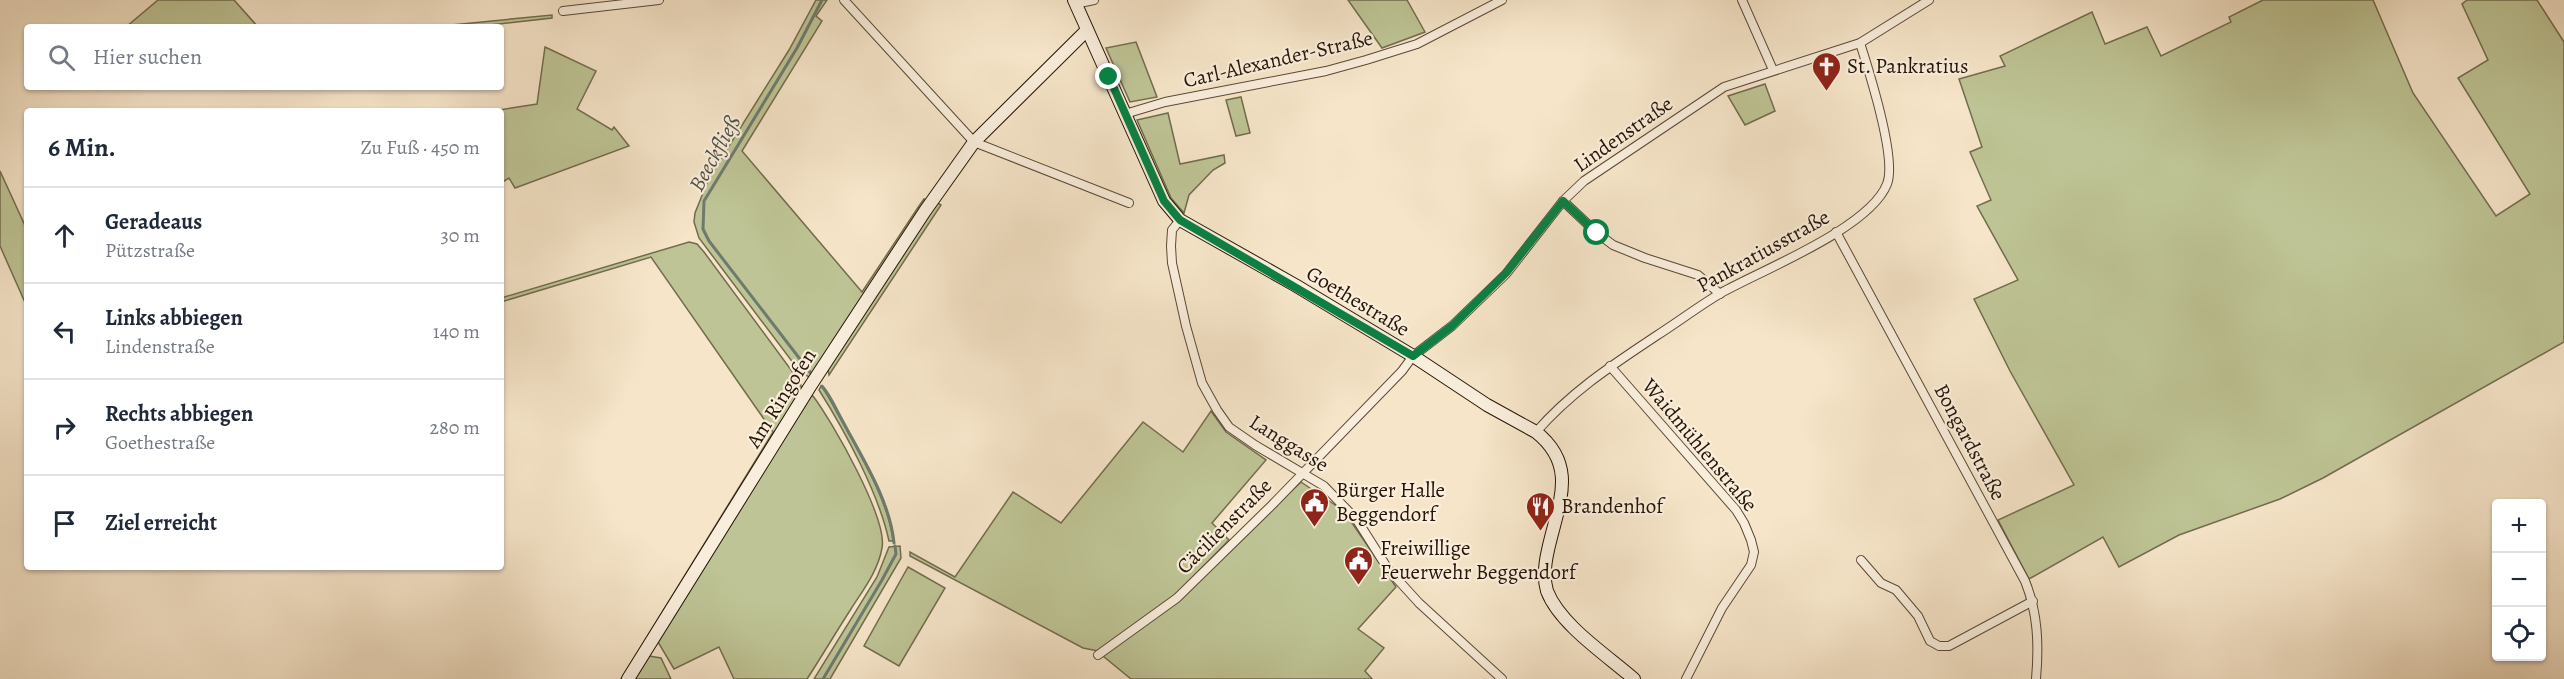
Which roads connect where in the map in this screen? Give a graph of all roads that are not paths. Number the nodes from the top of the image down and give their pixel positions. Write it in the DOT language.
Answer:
graph roads {
  1 [pos="659,0"];
  2 [pos="844,0"];
  3 [pos="1094,0"];
  4 [pos="1502,0"];
  5 [pos="1742,0"];
  6 [pos="1929,0"];
  7 [pos="1074,2"];
  8 [pos="563,11"];
  9 [pos="1087,30"];
  10 [pos="1860,43"];
  11 [pos="1773,70"];
  12 [pos="1125,114"];
  13 [pos="974,142"];
  14 [pos="1563,201"];
  15 [pos="1129,203"];
  16 [pos="1180,220"];
  17 [pos="1836,232"];
  18 [pos="1720,294"];
  19 [pos="1413,356"];
  20 [pos="1610,366"];
  21 [pos="1536,432"];
  22 [pos="1302,472"];
  23 [pos="1861,560"];
  24 [pos="2032,601"];
  25 [pos="1098,655"];
  26 [pos="628,679"];
  27 [pos="1502,679"];
  28 [pos="1634,679"];
  29 [pos="1686,679"];
  30 [pos="2036,679"];
  1 -- 8 [label="street"];
  2 -- 13 [label="street"];
  3 -- 7 [label="street"];
  4 -- 12 [label="street, Carl-Alexander-Straße"];
  5 -- 11 [label="street"];
  6 -- 10 [label="street, Lindenstraße"];
  7 -- 9 [label="street, Goethestraße"];
  9 -- 12 [label="street, Goethestraße"];
  9 -- 13 [label="street, Am Ringofen"];
  10 -- 11 [label="street, Lindenstraße"];
  10 -- 17 [label="street, Pankratiusstraße"];
  11 -- 14 [label="street, Lindenstraße"];
  12 -- 16 [label="street, Goethestraße"];
  13 -- 15 [label="street"];
  13 -- 26 [label="street, Am Ringofen"];
  14 -- 18 [label="street"];
  14 -- 19 [label="street, Lindenstraße"];
  16 -- 19 [label="street, Goethestraße"];
  16 -- 22 [label="street, Langgasse"];
  17 -- 18 [label="street, Pankratiusstraße"];
  17 -- 24 [label="street, Bongardstraße"];
  18 -- 20 [label="street, Pankratiusstraße"];
  19 -- 21 [label="street, Goethestraße"];
  19 -- 22 [label="street, Cäcilienstraße"];
  20 -- 21 [label="street, Pankratiusstraße"];
  20 -- 29 [label="street, Waidmühlenstraße"];
  21 -- 28 [label="street, Goethestraße"];
  22 -- 25 [label="street, Cäcilienstraße"];
  22 -- 27 [label="street, Langgasse"];
  23 -- 24 [label="street"];
  24 -- 30 [label="street, Bongardstraße"];
}
